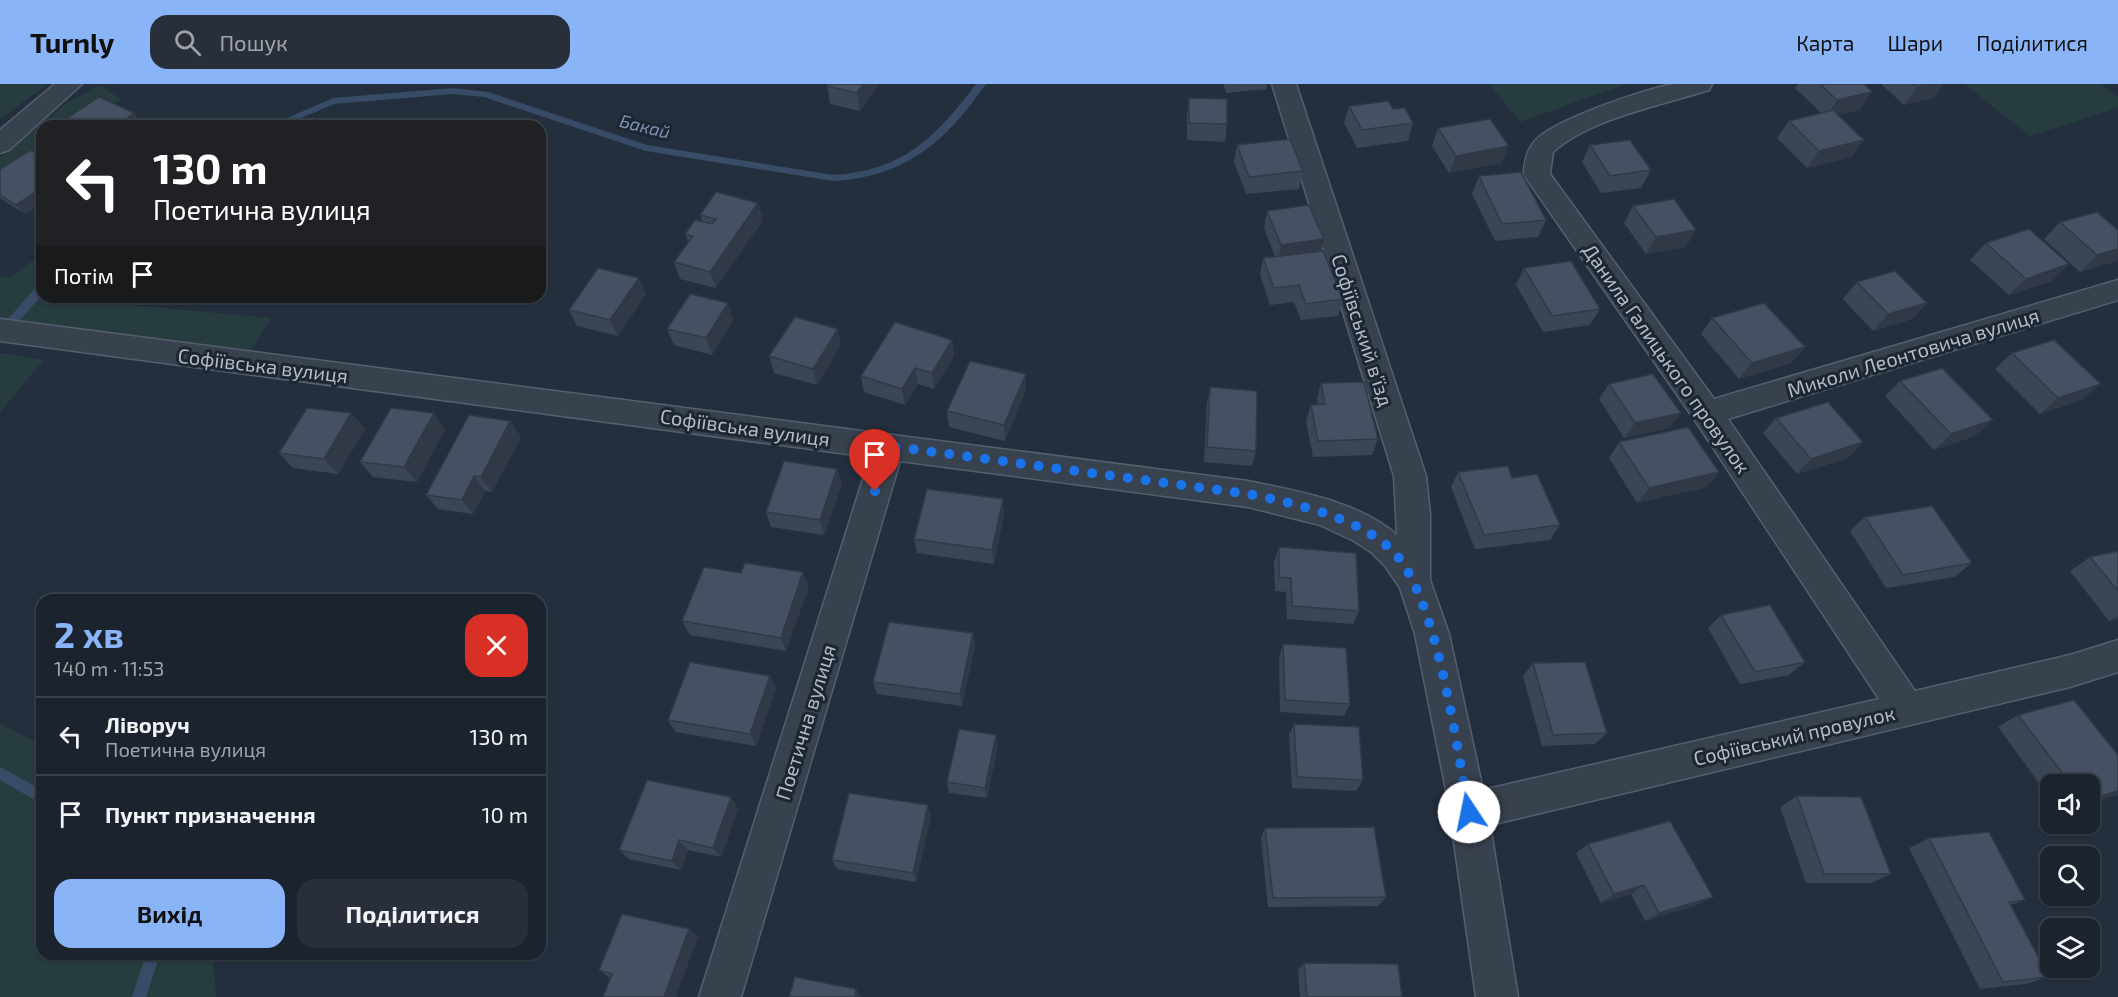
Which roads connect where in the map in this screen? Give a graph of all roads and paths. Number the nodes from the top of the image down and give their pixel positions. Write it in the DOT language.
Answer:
graph roads {
  1 [pos="70,84"];
  2 [pos="1284,84"];
  3 [pos="1700,84"];
  4 [pos="0,144"];
  5 [pos="2118,290"];
  6 [pos="0,330"];
  7 [pos="1707,413"];
  8 [pos="889,446"];
  9 [pos="1413,580"];
  10 [pos="2118,656"];
  11 [pos="1906,708"];
  12 [pos="1469,812"];
  13 [pos="720,997"];
  14 [pos="1497,997"];
  1 -- 4 [label="street"];
  2 -- 9 [label="street, Софіївський в'їзд"];
  3 -- 7 [label="street, Данила Галицького провулок"];
  5 -- 7 [label="street, Миколи Леонтовича вулиця"];
  6 -- 8 [label="street, Софіївська вулиця"];
  7 -- 11 [label="street, Данила Галицького провулок"];
  8 -- 9 [label="street, Софіївська вулиця"];
  8 -- 13 [label="street, Поетична вулиця"];
  9 -- 12 [label="street, Софіївська вулиця"];
  10 -- 11 [label="street, Софіївський провулок"];
  11 -- 12 [label="street, Софіївський провулок"];
  12 -- 14 [label="street, Софіївська вулиця"];
}
